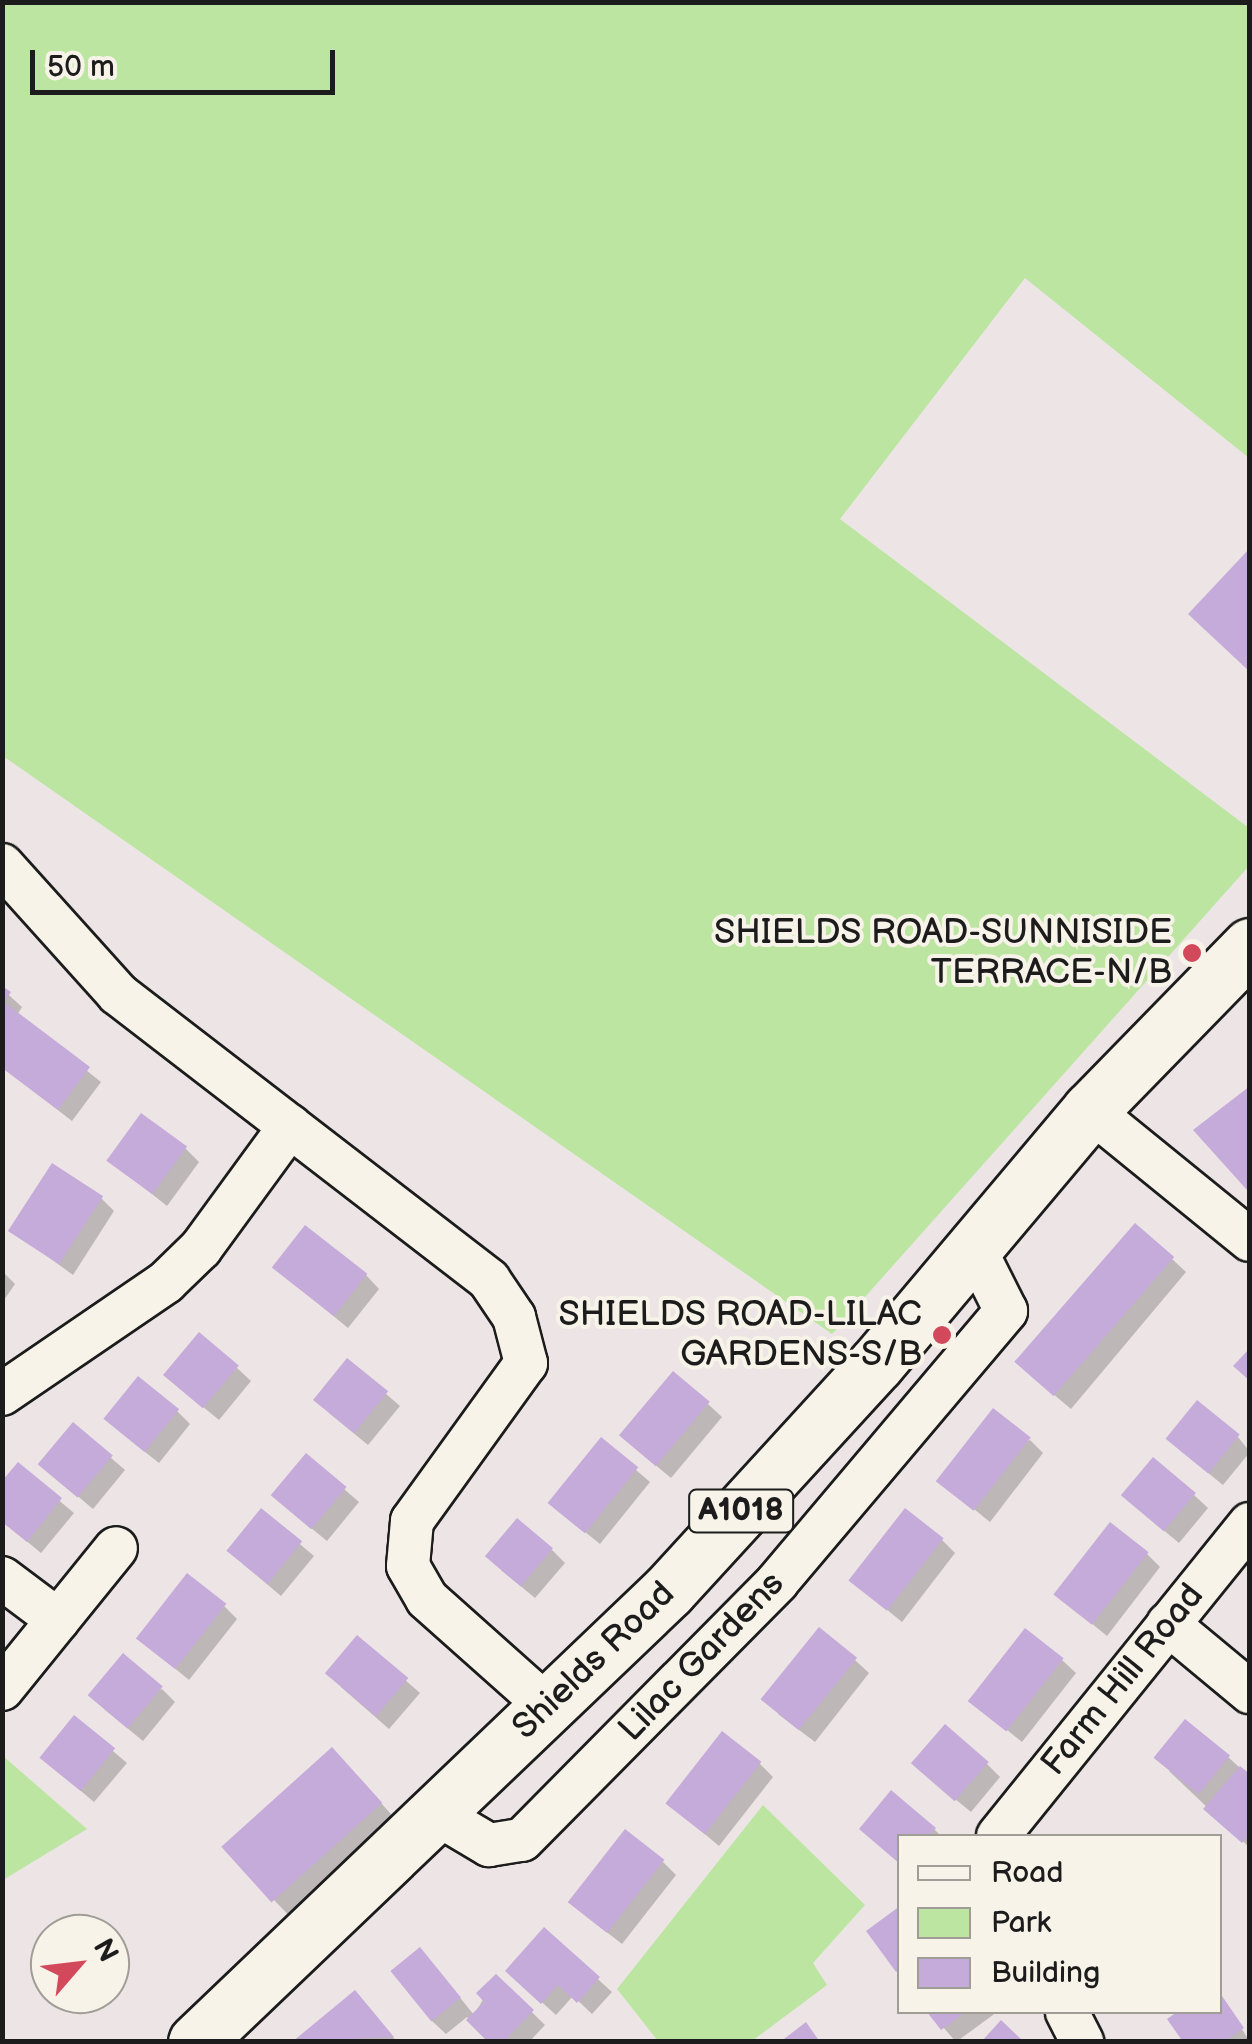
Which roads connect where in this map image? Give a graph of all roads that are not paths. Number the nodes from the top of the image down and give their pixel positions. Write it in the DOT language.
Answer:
graph roads {
  1 [pos="2,865"];
  2 [pos="1250,946"];
  3 [pos="1090,1110"];
  4 [pos="290,1126"];
  5 [pos="1250,1240"];
  6 [pos="974,1247"];
  7 [pos="2,1394"];
  8 [pos="1250,1524"];
  9 [pos="116,1548"];
  10 [pos="2,1578"];
  11 [pos="58,1620"];
  12 [pos="1168,1624"];
  13 [pos="2,1689"];
  14 [pos="1250,1692"];
  15 [pos="547,1706"];
  16 [pos="435,1813"];
  17 [pos="1000,1834"];
  18 [pos="1068,2014"];
  19 [pos="196,2042"];
  20 [pos="1082,2042"];
  1 -- 4 [label="street"];
  2 -- 3 [label="highway, Shields Road / A1018"];
  3 -- 5 [label="street"];
  3 -- 6 [label="highway, Shields Road / A1018"];
  4 -- 7 [label="street"];
  4 -- 15 [label="street"];
  6 -- 15 [label="highway, Shields Road / A1018"];
  6 -- 16 [label="street, Lilac Gardens"];
  8 -- 12 [label="street, Farm Hill Road"];
  9 -- 11 [label="street"];
  10 -- 11 [label="street"];
  11 -- 13 [label="street"];
  12 -- 14 [label="street"];
  12 -- 17 [label="street, Farm Hill Road"];
  15 -- 16 [label="highway, Shields Road / A1018"];
  16 -- 19 [label="highway, Shields Road / A1018"];
  18 -- 20 [label="street"];
}
